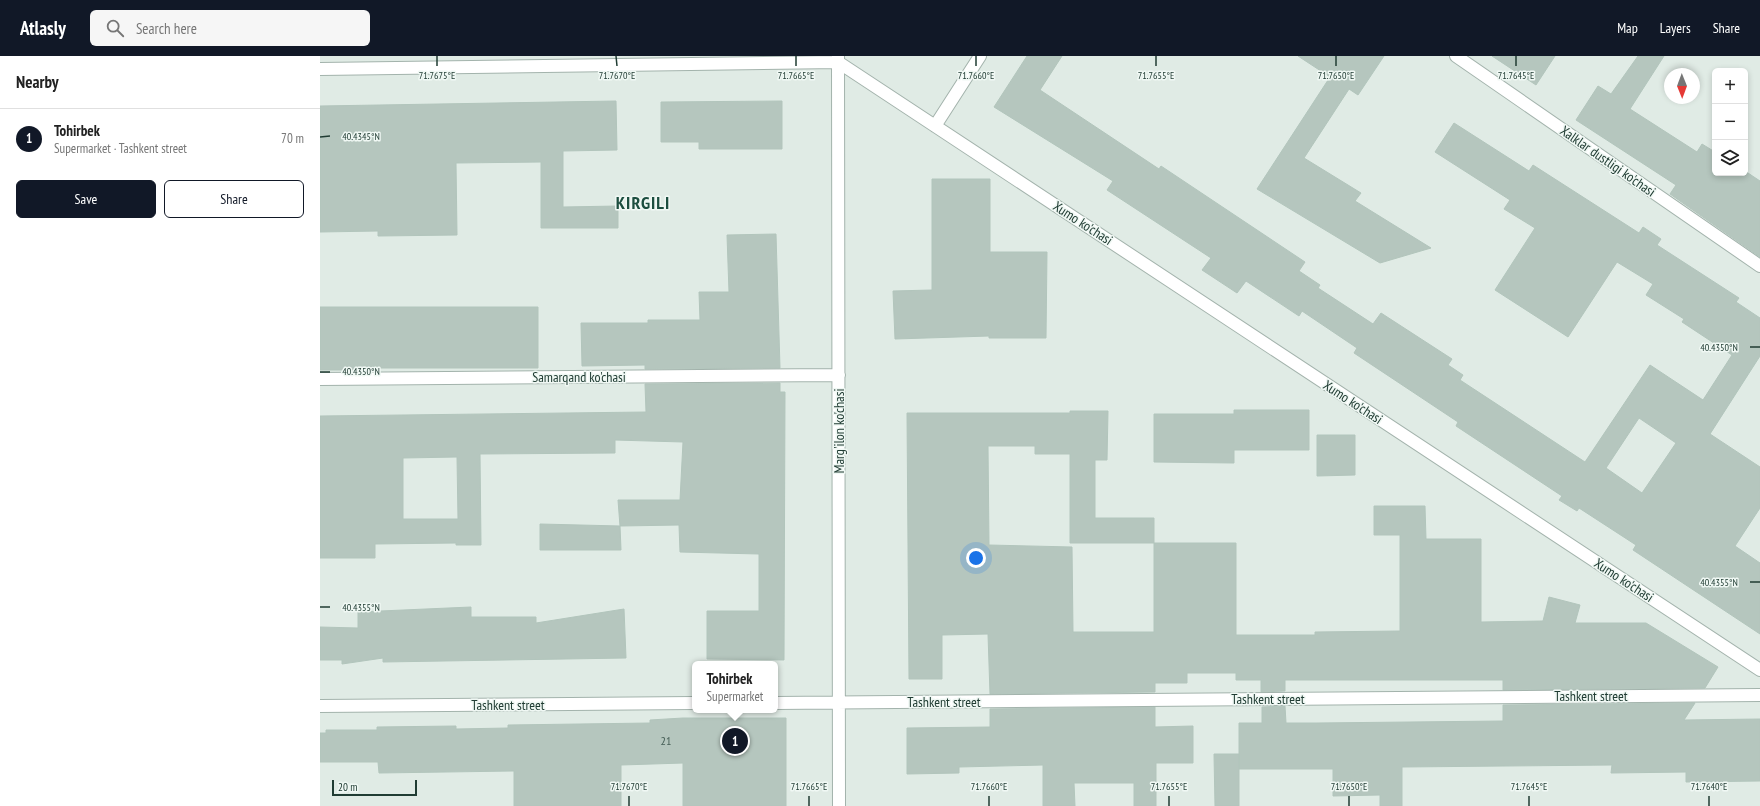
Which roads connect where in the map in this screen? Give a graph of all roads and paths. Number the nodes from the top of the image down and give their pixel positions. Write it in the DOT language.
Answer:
graph roads {
  1 [pos="980,56"];
  2 [pos="1456,56"];
  3 [pos="838,59"];
  4 [pos="320,69"];
  5 [pos="934,126"];
  6 [pos="1760,266"];
  7 [pos="839,375"];
  8 [pos="320,380"];
  9 [pos="1760,670"];
  10 [pos="1760,694"];
  11 [pos="839,702"];
  12 [pos="778,703"];
  13 [pos="692,704"];
  14 [pos="320,706"];
  15 [pos="839,806"];
  1 -- 5 [label="street"];
  2 -- 6 [label="street, Xalklar dustligi ko'chasi"];
  3 -- 4 [label="street"];
  3 -- 5 [label="street, Xumo ko'chasi"];
  3 -- 7 [label="street, Marg'ilon ko'chasi"];
  5 -- 9 [label="street, Xumo ko'chasi"];
  7 -- 8 [label="street, Samarqand ko'chasi"];
  7 -- 11 [label="street, Marg'ilon ko'chasi"];
  10 -- 11 [label="street, Tashkent street"];
  11 -- 12 [label="street, Tashkent street"];
  11 -- 15 [label="street, Marg'ilon ko'chasi"];
  13 -- 14 [label="street, Tashkent street"];
}
